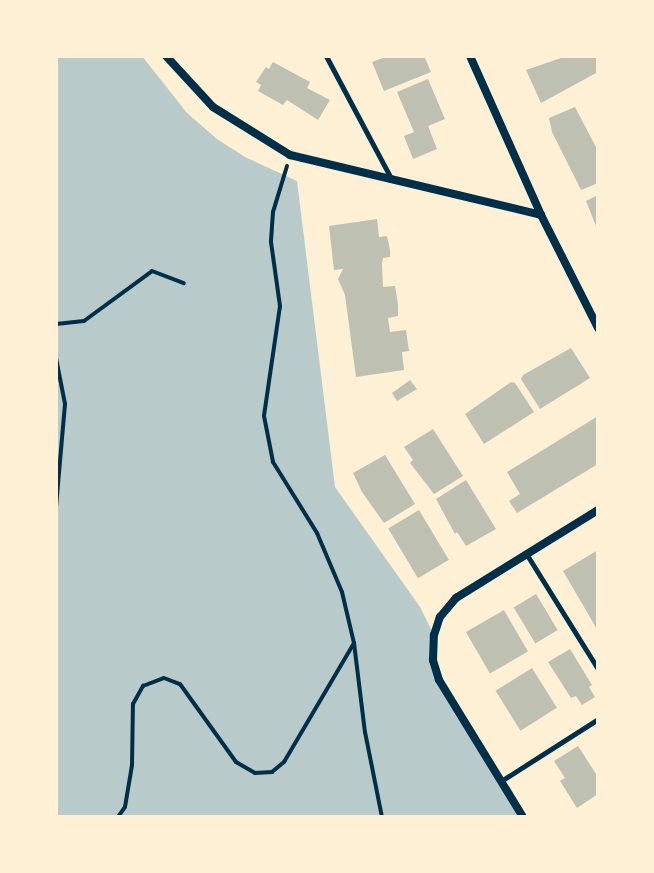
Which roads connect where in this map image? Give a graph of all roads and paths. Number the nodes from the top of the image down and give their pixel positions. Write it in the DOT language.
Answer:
graph roads {
  1 [pos="166,56"];
  2 [pos="326,56"];
  3 [pos="470,56"];
  4 [pos="290,155"];
  5 [pos="393,182"];
  6 [pos="541,215"];
  7 [pos="184,283"];
  8 [pos="56,324"];
  9 [pos="598,328"];
  10 [pos="56,358"];
  11 [pos="56,506"];
  12 [pos="598,510"];
  13 [pos="527,555"];
  14 [pos="354,643"];
  15 [pos="598,669"];
  16 [pos="598,719"];
  17 [pos="501,781"];
  18 [pos="118,817"];
  19 [pos="382,817"];
  20 [pos="523,817"];
  1 -- 4 [label="street"];
  2 -- 5 [label="lane"];
  3 -- 6 [label="street"];
  4 -- 5 [label="street"];
  4 -- 14 [label="path"];
  5 -- 6 [label="street"];
  6 -- 9 [label="street"];
  7 -- 8 [label="path"];
  10 -- 11 [label="path"];
  12 -- 13 [label="street"];
  13 -- 15 [label="lane"];
  13 -- 17 [label="street"];
  14 -- 18 [label="path"];
  14 -- 19 [label="path"];
  16 -- 17 [label="lane"];
  17 -- 20 [label="street"];
}
